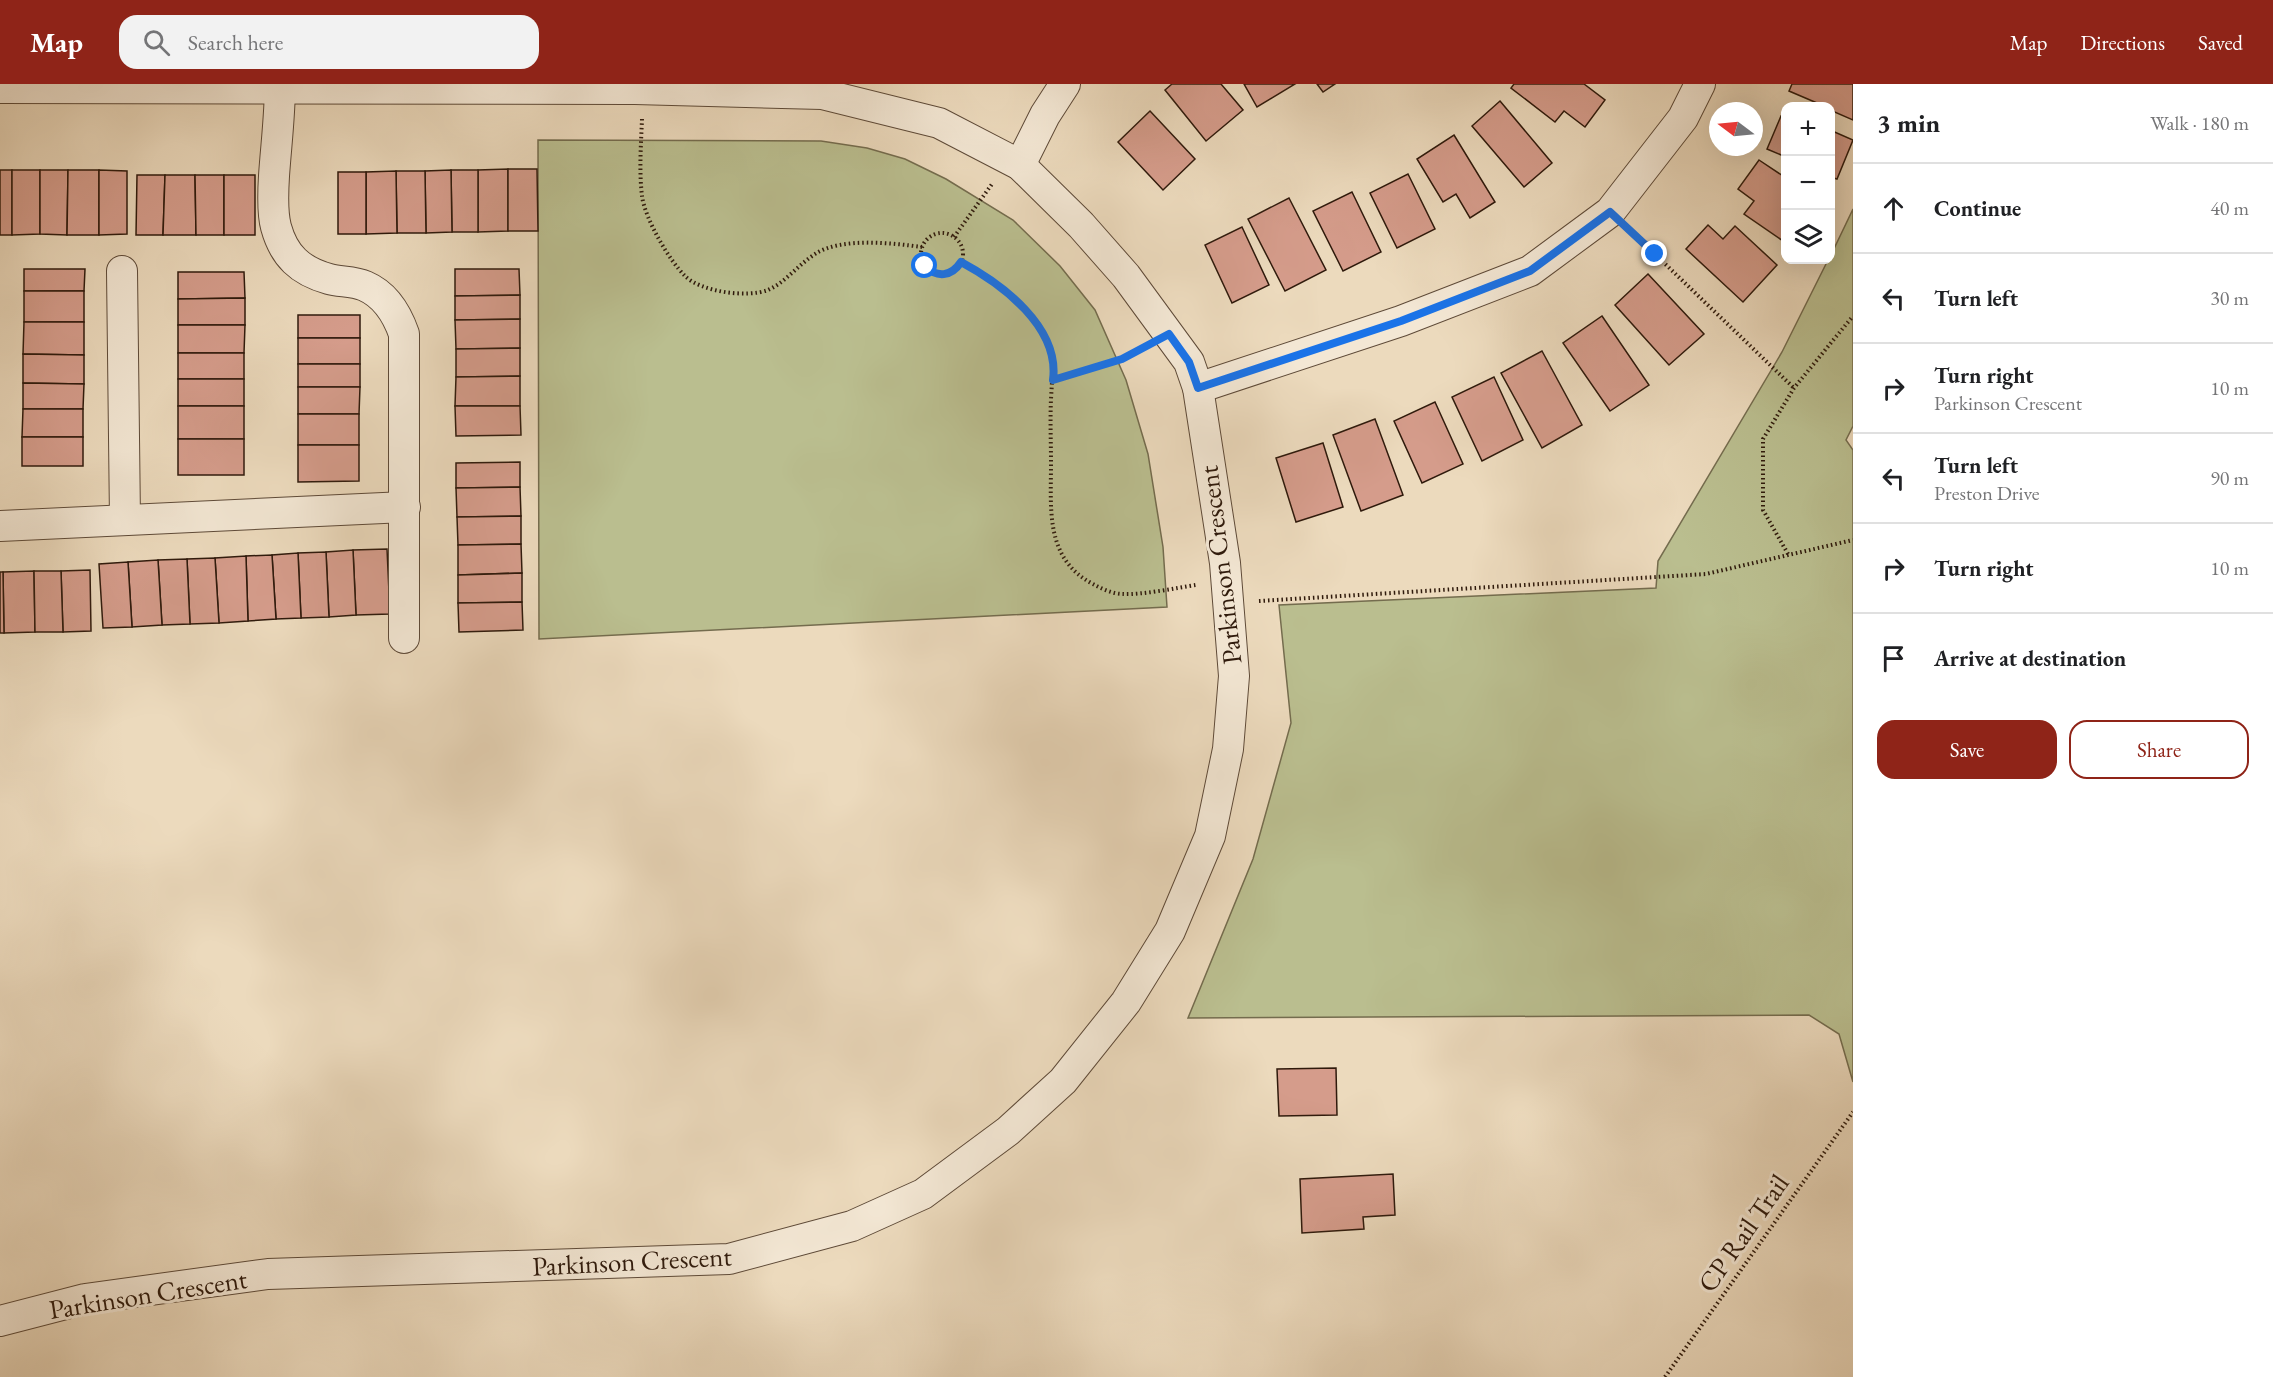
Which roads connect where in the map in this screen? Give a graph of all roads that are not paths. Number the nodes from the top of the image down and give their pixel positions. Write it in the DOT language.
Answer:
graph roads {
  1 [pos="1065,84"];
  2 [pos="1700,84"];
  3 [pos="280,86"];
  4 [pos="0,88"];
  5 [pos="638,88"];
  6 [pos="1015,162"];
  7 [pos="122,271"];
  8 [pos="1198,388"];
  9 [pos="405,507"];
  10 [pos="125,520"];
  11 [pos="0,526"];
  12 [pos="404,638"];
  13 [pos="0,1321"];
  1 -- 6 [label="street"];
  2 -- 8 [label="street"];
  3 -- 4 [label="street, Parkinson Crescent"];
  3 -- 5 [label="street, Parkinson Crescent"];
  3 -- 9 [label="street"];
  5 -- 6 [label="street, Parkinson Crescent"];
  6 -- 8 [label="street, Parkinson Crescent"];
  7 -- 10 [label="street"];
  8 -- 13 [label="street, Parkinson Crescent"];
  9 -- 10 [label="street"];
  9 -- 12 [label="street"];
  10 -- 11 [label="street"];
}
